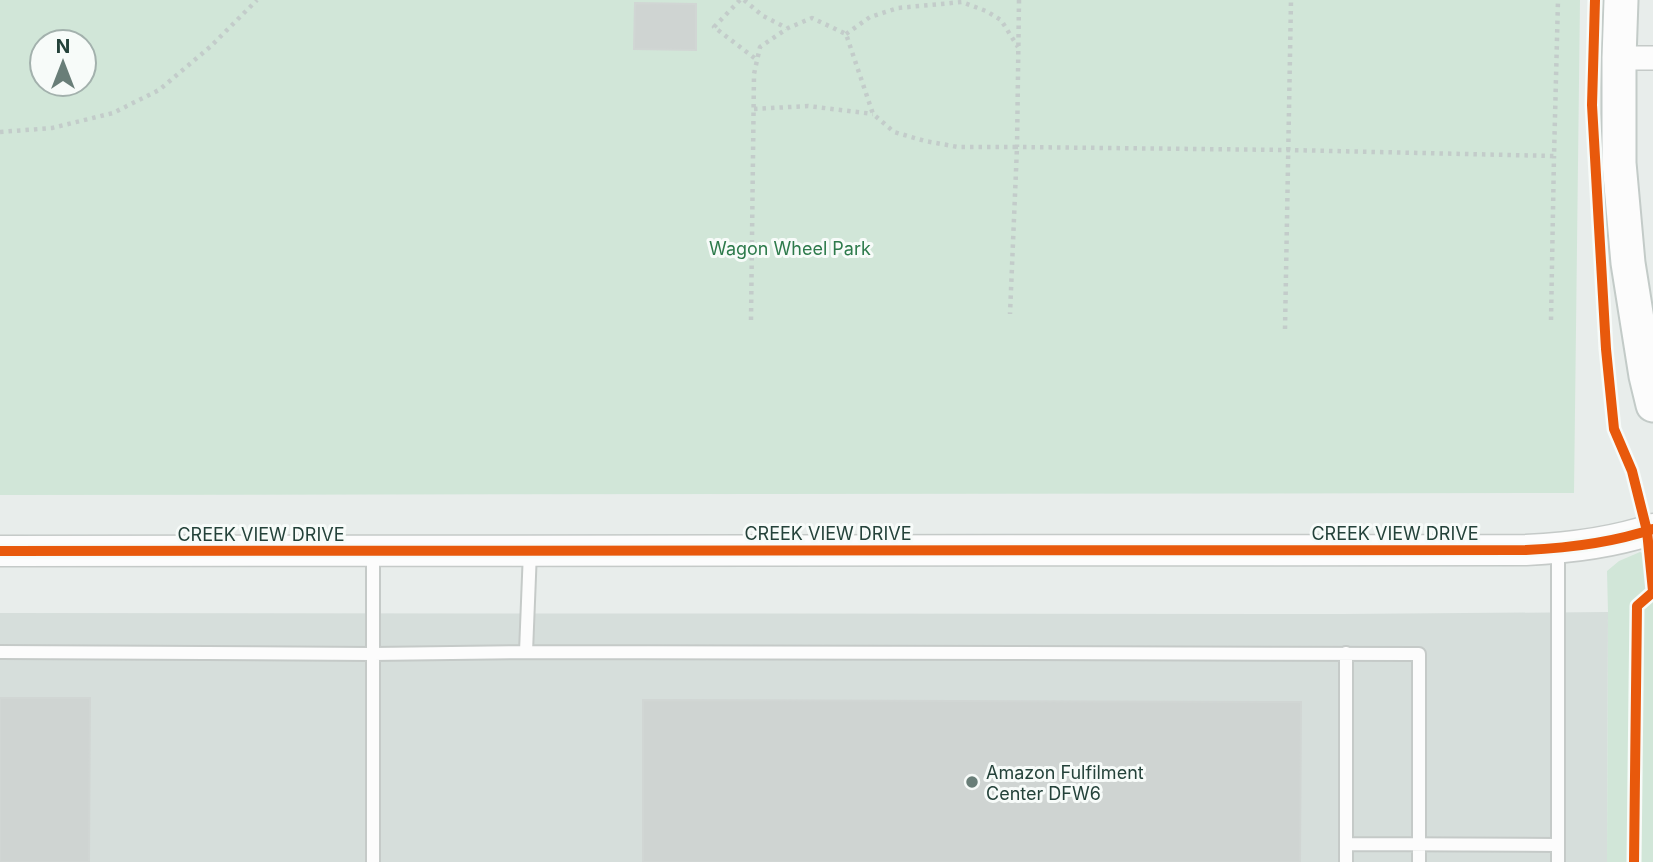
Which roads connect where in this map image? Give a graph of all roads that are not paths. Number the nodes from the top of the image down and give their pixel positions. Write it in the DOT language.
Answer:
graph roads {
  1 [pos="1621,0"];
  2 [pos="1619,58"];
  3 [pos="1653,58"];
  4 [pos="1653,405"];
  5 [pos="1653,529"];
  6 [pos="1558,548"];
  7 [pos="0,551"];
  8 [pos="373,551"];
  9 [pos="530,551"];
  10 [pos="0,652"];
  11 [pos="526,652"];
  12 [pos="1346,653"];
  13 [pos="373,654"];
  14 [pos="1346,844"];
  15 [pos="1419,845"];
  16 [pos="1558,845"];
  17 [pos="373,862"];
  18 [pos="1346,862"];
  19 [pos="1419,862"];
  20 [pos="1558,862"];
  1 -- 2 [label="main road"];
  2 -- 3 [label="street"];
  2 -- 4 [label="main road"];
  5 -- 6 [label="street, CREEK VIEW DRIVE"];
  6 -- 9 [label="street, CREEK VIEW DRIVE"];
  6 -- 16 [label="lane"];
  7 -- 8 [label="street, CREEK VIEW DRIVE"];
  8 -- 9 [label="street, CREEK VIEW DRIVE"];
  8 -- 13 [label="lane"];
  9 -- 11 [label="lane"];
  10 -- 13 [label="lane"];
  11 -- 12 [label="lane"];
  11 -- 13 [label="lane"];
  12 -- 14 [label="lane"];
  12 -- 15 [label="lane"];
  13 -- 17 [label="lane"];
  14 -- 15 [label="lane"];
  14 -- 18 [label="lane"];
  15 -- 16 [label="lane"];
  15 -- 19 [label="lane"];
  16 -- 20 [label="lane"];
}
